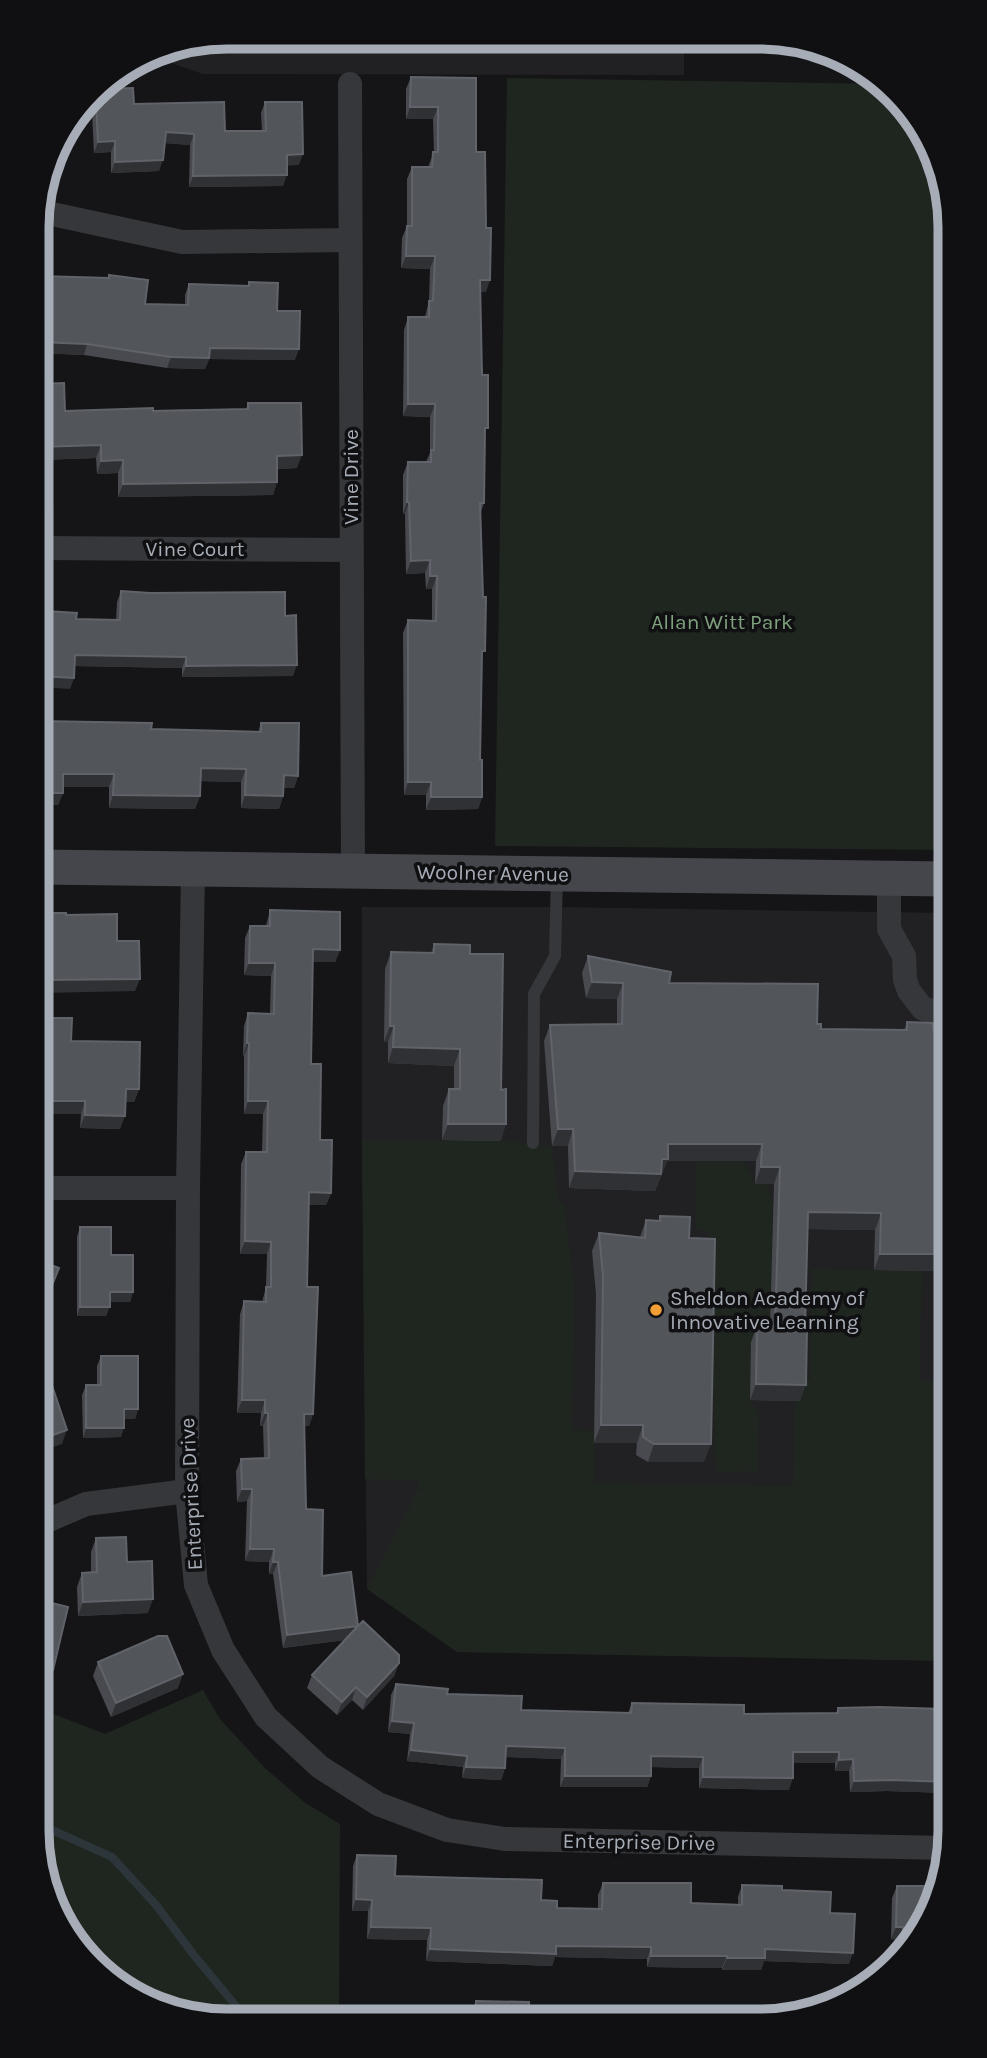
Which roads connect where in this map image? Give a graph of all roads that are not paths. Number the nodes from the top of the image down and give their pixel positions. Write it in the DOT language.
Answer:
graph roads {
  1 [pos="350,84"];
  2 [pos="49,213"];
  3 [pos="350,240"];
  4 [pos="49,548"];
  5 [pos="351,550"];
  6 [pos="49,867"];
  7 [pos="193,870"];
  8 [pos="353,871"];
  9 [pos="556,874"];
  10 [pos="889,879"];
  11 [pos="938,879"];
  12 [pos="938,1012"];
  13 [pos="533,1143"];
  14 [pos="49,1188"];
  15 [pos="188,1188"];
  16 [pos="187,1491"];
  17 [pos="49,1520"];
  18 [pos="937,1848"];
  1 -- 3 [label="street, Vine Drive"];
  2 -- 3 [label="street"];
  3 -- 5 [label="street, Vine Drive"];
  4 -- 5 [label="street, Vine Court"];
  5 -- 8 [label="street, Vine Drive"];
  6 -- 7 [label="street, Woolner Avenue"];
  7 -- 8 [label="street, Woolner Avenue"];
  7 -- 15 [label="street, Enterprise Drive"];
  8 -- 9 [label="street, Woolner Avenue"];
  9 -- 10 [label="street, Woolner Avenue"];
  9 -- 13 [label="lane"];
  10 -- 11 [label="street, Woolner Avenue"];
  10 -- 12 [label="street"];
  14 -- 15 [label="street"];
  15 -- 16 [label="street, Enterprise Drive"];
  16 -- 17 [label="street"];
  16 -- 18 [label="street, Enterprise Drive"];
}
